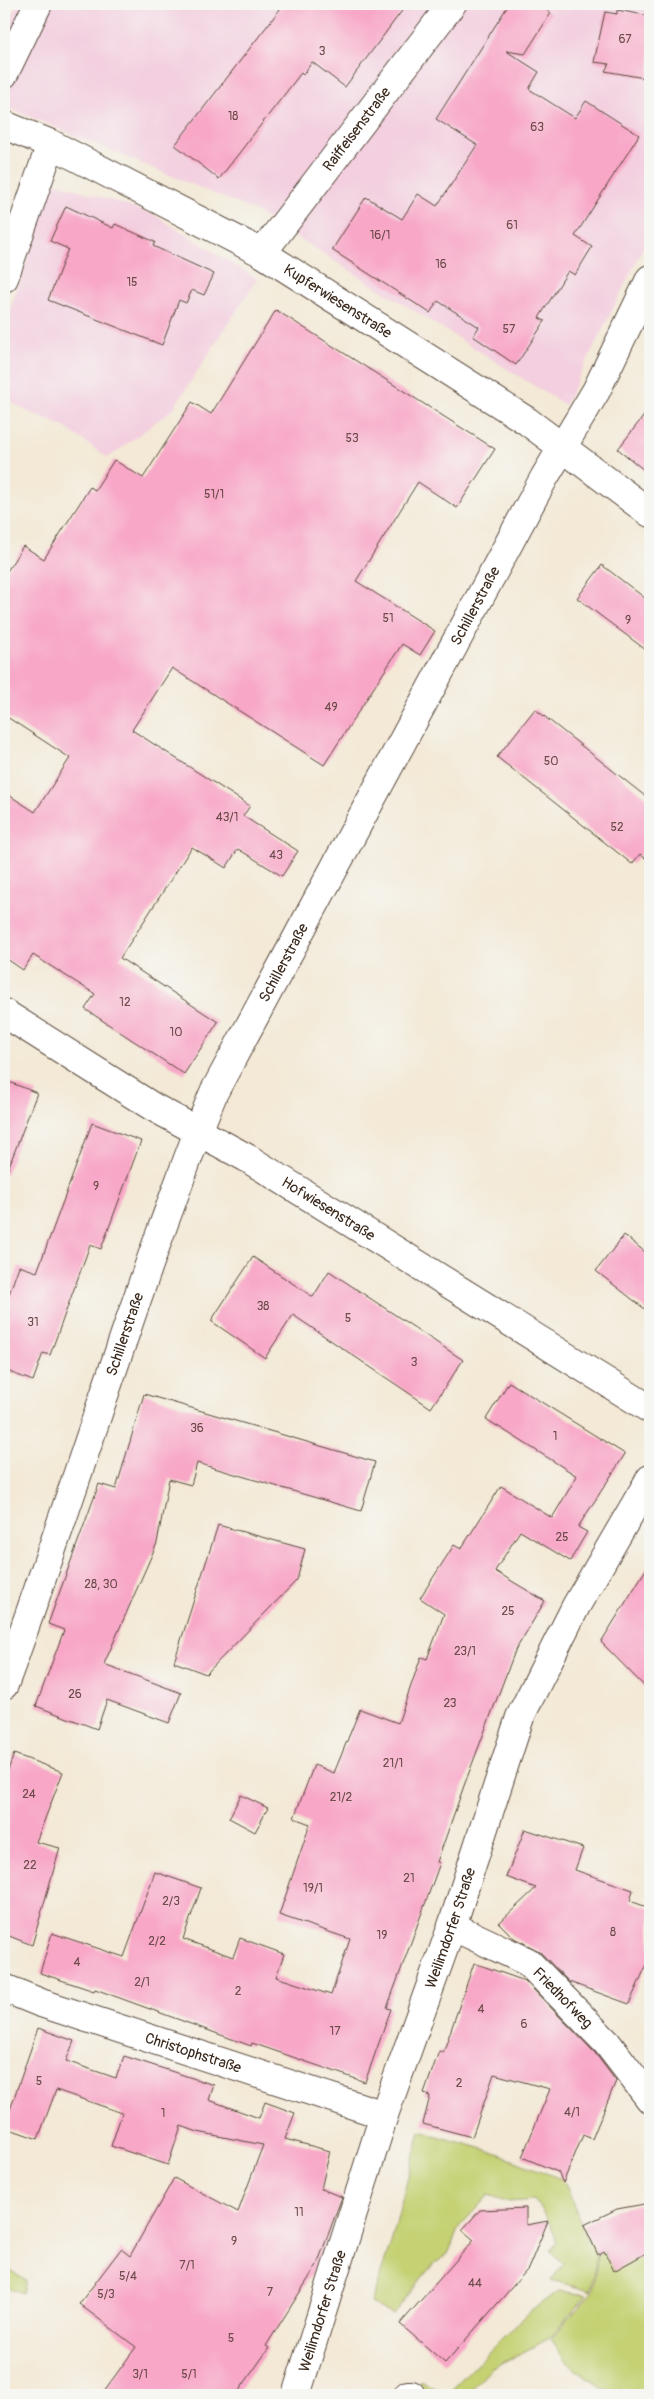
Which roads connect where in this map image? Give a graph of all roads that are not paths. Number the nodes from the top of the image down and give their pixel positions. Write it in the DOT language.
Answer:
graph roads {
  1 [pos="38,4"];
  2 [pos="452,4"];
  3 [pos="4,74"];
  4 [pos="4,125"];
  5 [pos="51,144"];
  6 [pos="262,254"];
  7 [pos="4,278"];
  8 [pos="650,279"];
  9 [pos="562,447"];
  10 [pos="650,513"];
  11 [pos="4,1013"];
  12 [pos="197,1132"];
  13 [pos="650,1409"];
  14 [pos="650,1479"];
  15 [pos="4,1685"];
  16 [pos="452,1926"];
  17 [pos="4,1988"];
  18 [pos="650,2099"];
  19 [pos="384,2115"];
  20 [pos="296,2395"];
  1 -- 3 [label="street"];
  2 -- 6 [label="street, Raiffeisenstraße"];
  4 -- 5 [label="street, Kupferwiesenstraße"];
  5 -- 6 [label="street, Kupferwiesenstraße"];
  5 -- 7 [label="street"];
  6 -- 9 [label="street, Kupferwiesenstraße"];
  8 -- 9 [label="street, Schillerstraße"];
  9 -- 10 [label="street, Kupferwiesenstraße"];
  9 -- 12 [label="street, Schillerstraße"];
  11 -- 12 [label="street, Hofwiesenstraße"];
  12 -- 13 [label="street, Hofwiesenstraße"];
  12 -- 15 [label="street, Schillerstraße"];
  14 -- 16 [label="street, Weilimdorfer Straße"];
  16 -- 18 [label="street, Friedhofweg"];
  16 -- 19 [label="street, Weilimdorfer Straße"];
  17 -- 19 [label="street, Christophstraße"];
  19 -- 20 [label="street, Weilimdorfer Straße"];
}
